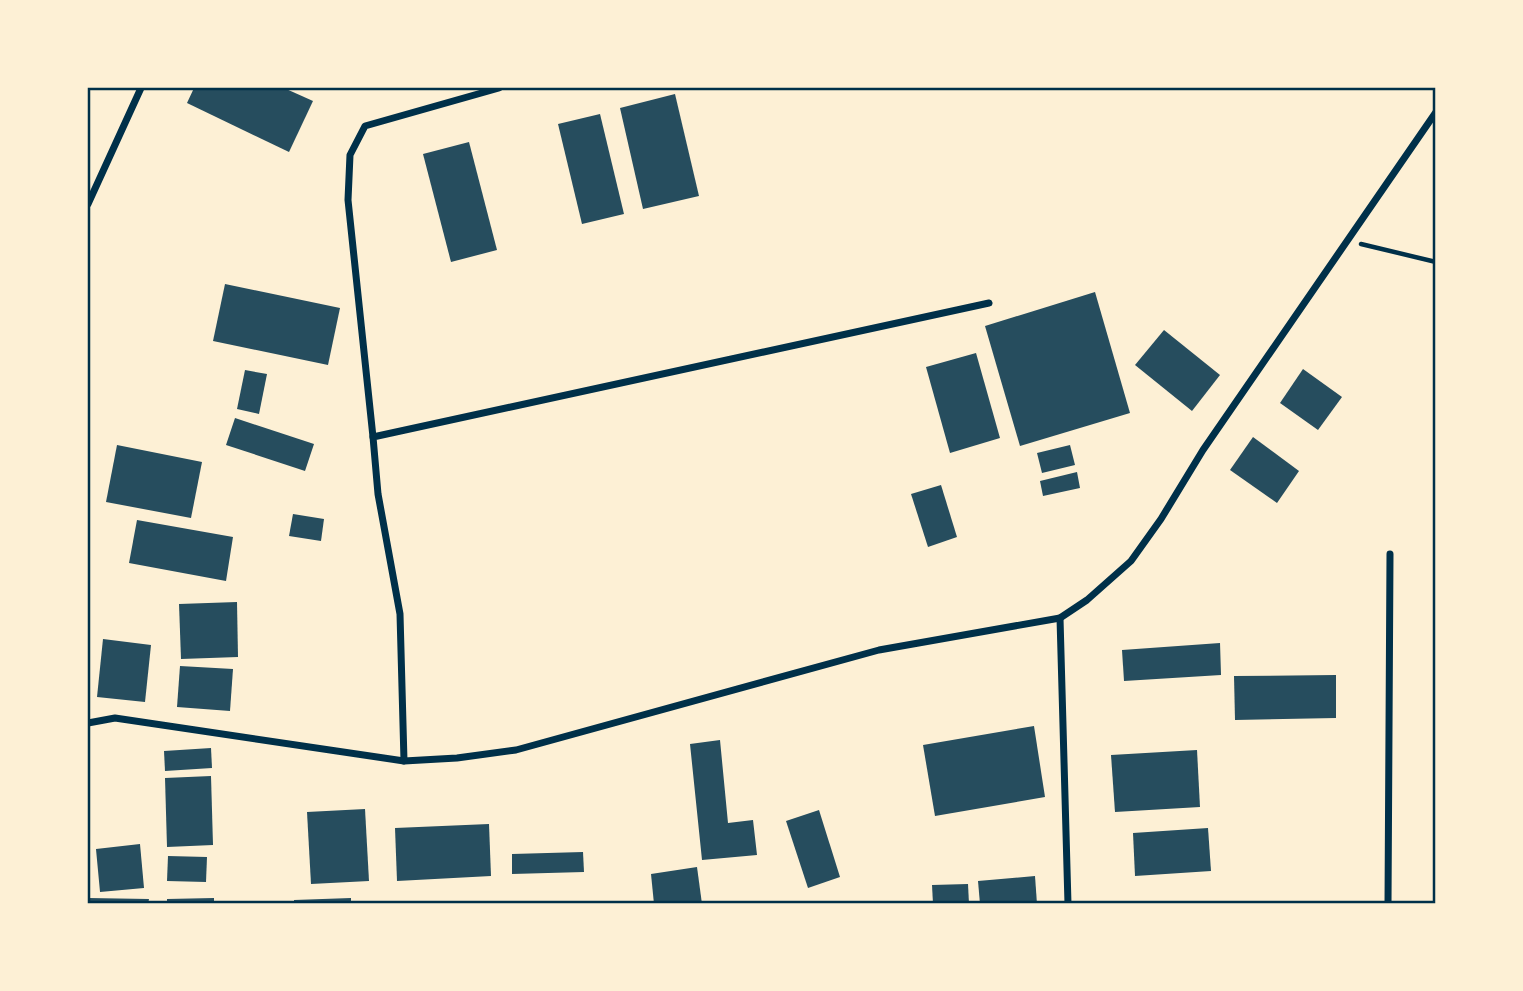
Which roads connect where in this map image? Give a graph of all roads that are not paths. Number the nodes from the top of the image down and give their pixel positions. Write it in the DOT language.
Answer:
graph roads {
  1 [pos="141,88"];
  2 [pos="499,88"];
  3 [pos="1436,112"];
  4 [pos="88,204"];
  5 [pos="989,303"];
  6 [pos="373,437"];
  7 [pos="1390,554"];
  8 [pos="1060,618"];
  9 [pos="88,723"];
  10 [pos="404,761"];
  11 [pos="1068,904"];
  12 [pos="1388,904"];
  1 -- 4 [label="street"];
  2 -- 6 [label="street"];
  3 -- 8 [label="street"];
  5 -- 6 [label="street"];
  6 -- 10 [label="street"];
  7 -- 12 [label="street"];
  8 -- 10 [label="street"];
  8 -- 11 [label="street"];
  9 -- 10 [label="street"];
}
